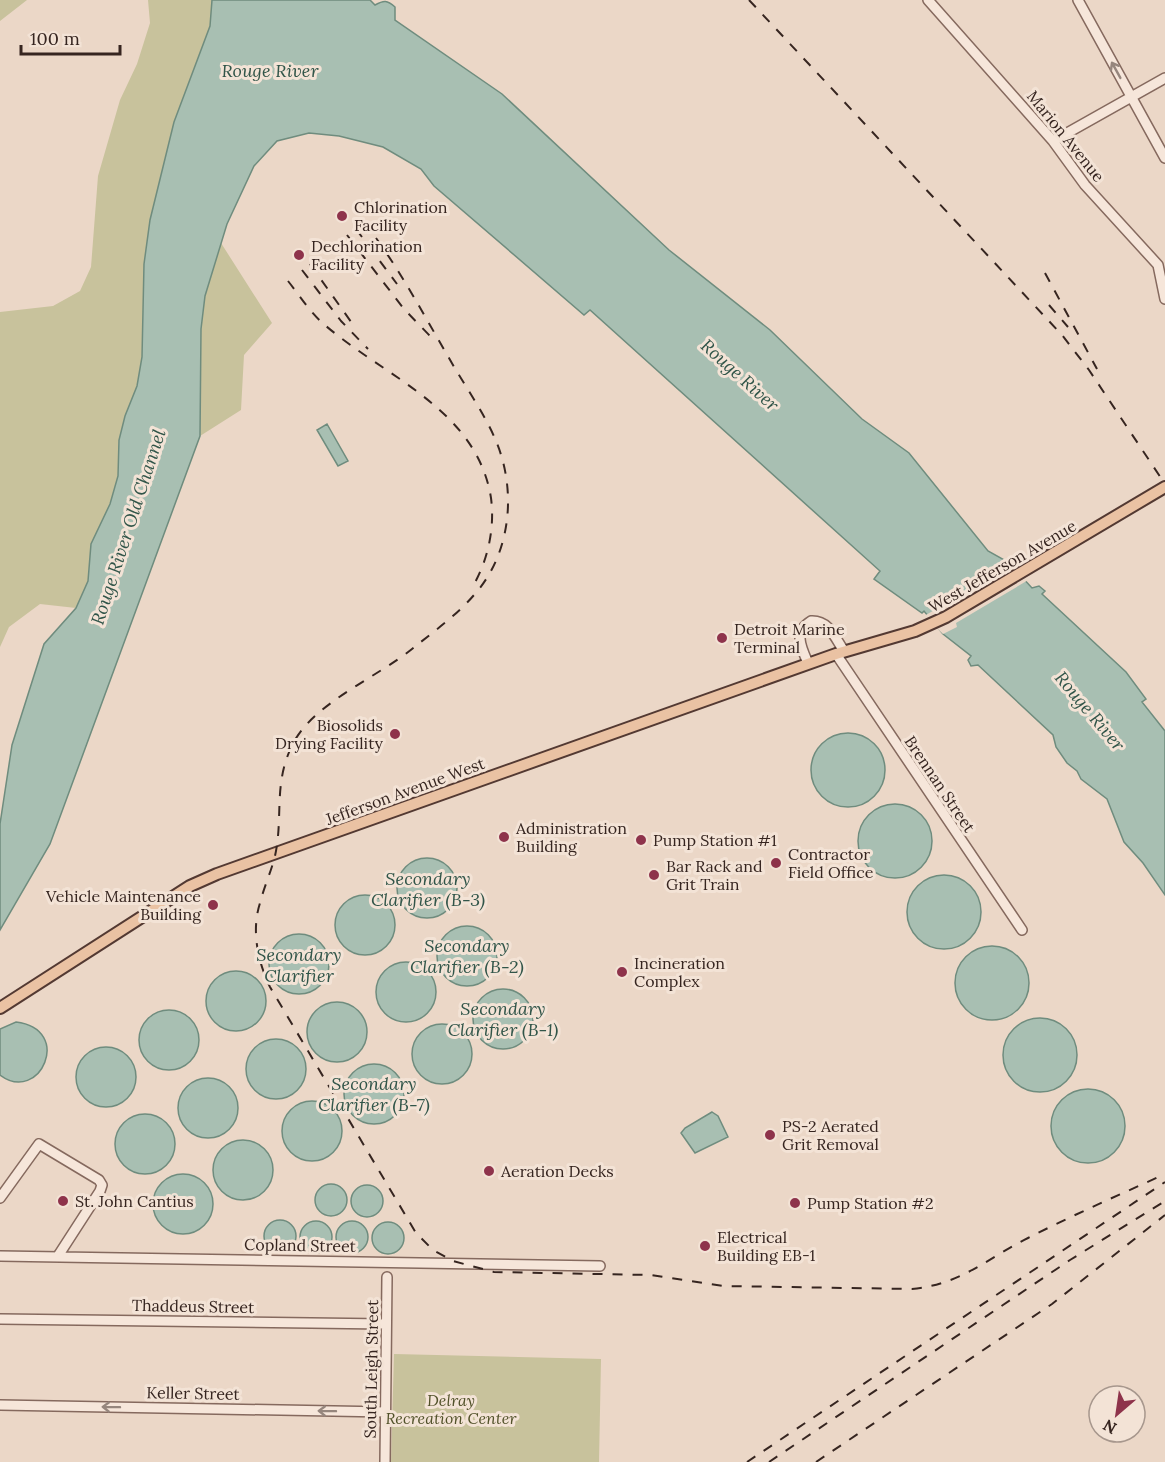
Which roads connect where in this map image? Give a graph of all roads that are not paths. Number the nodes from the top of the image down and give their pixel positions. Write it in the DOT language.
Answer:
graph roads {
  1 [pos="928,0"];
  2 [pos="1078,0"];
  3 [pos="1165,78"];
  4 [pos="1131,97"];
  5 [pos="1053,141"];
  6 [pos="1165,158"];
  7 [pos="1158,265"];
  8 [pos="1165,273"];
  9 [pos="1165,299"];
  10 [pos="1165,487"];
  11 [pos="840,652"];
  12 [pos="808,663"];
  13 [pos="1022,930"];
  14 [pos="0,1008"];
  15 [pos="0,1198"];
  16 [pos="0,1256"];
  17 [pos="58,1256"];
  18 [pos="600,1266"];
  19 [pos="387,1277"];
  20 [pos="0,1319"];
  21 [pos="386,1324"];
  22 [pos="0,1405"];
  23 [pos="386,1412"];
  24 [pos="385,1462"];
  1 -- 5 [label="street, Marion Avenue"];
  4 -- 2 [label="street, one-way"];
  3 -- 4 [label="street"];
  4 -- 5 [label="street"];
  4 -- 6 [label="street"];
  5 -- 7 [label="street, Marion Avenue"];
  7 -- 8 [label="street, Marion Avenue"];
  7 -- 9 [label="street"];
  10 -- 11 [label="main road, West Jefferson Avenue"];
  11 -- 12 [label="main road, Jefferson Avenue West"];
  11 -- 12 [label="street, Brennan Street"];
  11 -- 13 [label="street, Brennan Street"];
  12 -- 14 [label="main road, Jefferson Avenue West"];
  15 -- 17 [label="street"];
  16 -- 17 [label="street, Copland Street"];
  17 -- 18 [label="street, Copland Street"];
  19 -- 21 [label="street, South Leigh Street"];
  20 -- 21 [label="street, Thaddeus Street"];
  21 -- 23 [label="street, South Leigh Street"];
  23 -- 22 [label="street, Keller Street, one-way"];
  23 -- 24 [label="street, South Leigh Street"];
}
